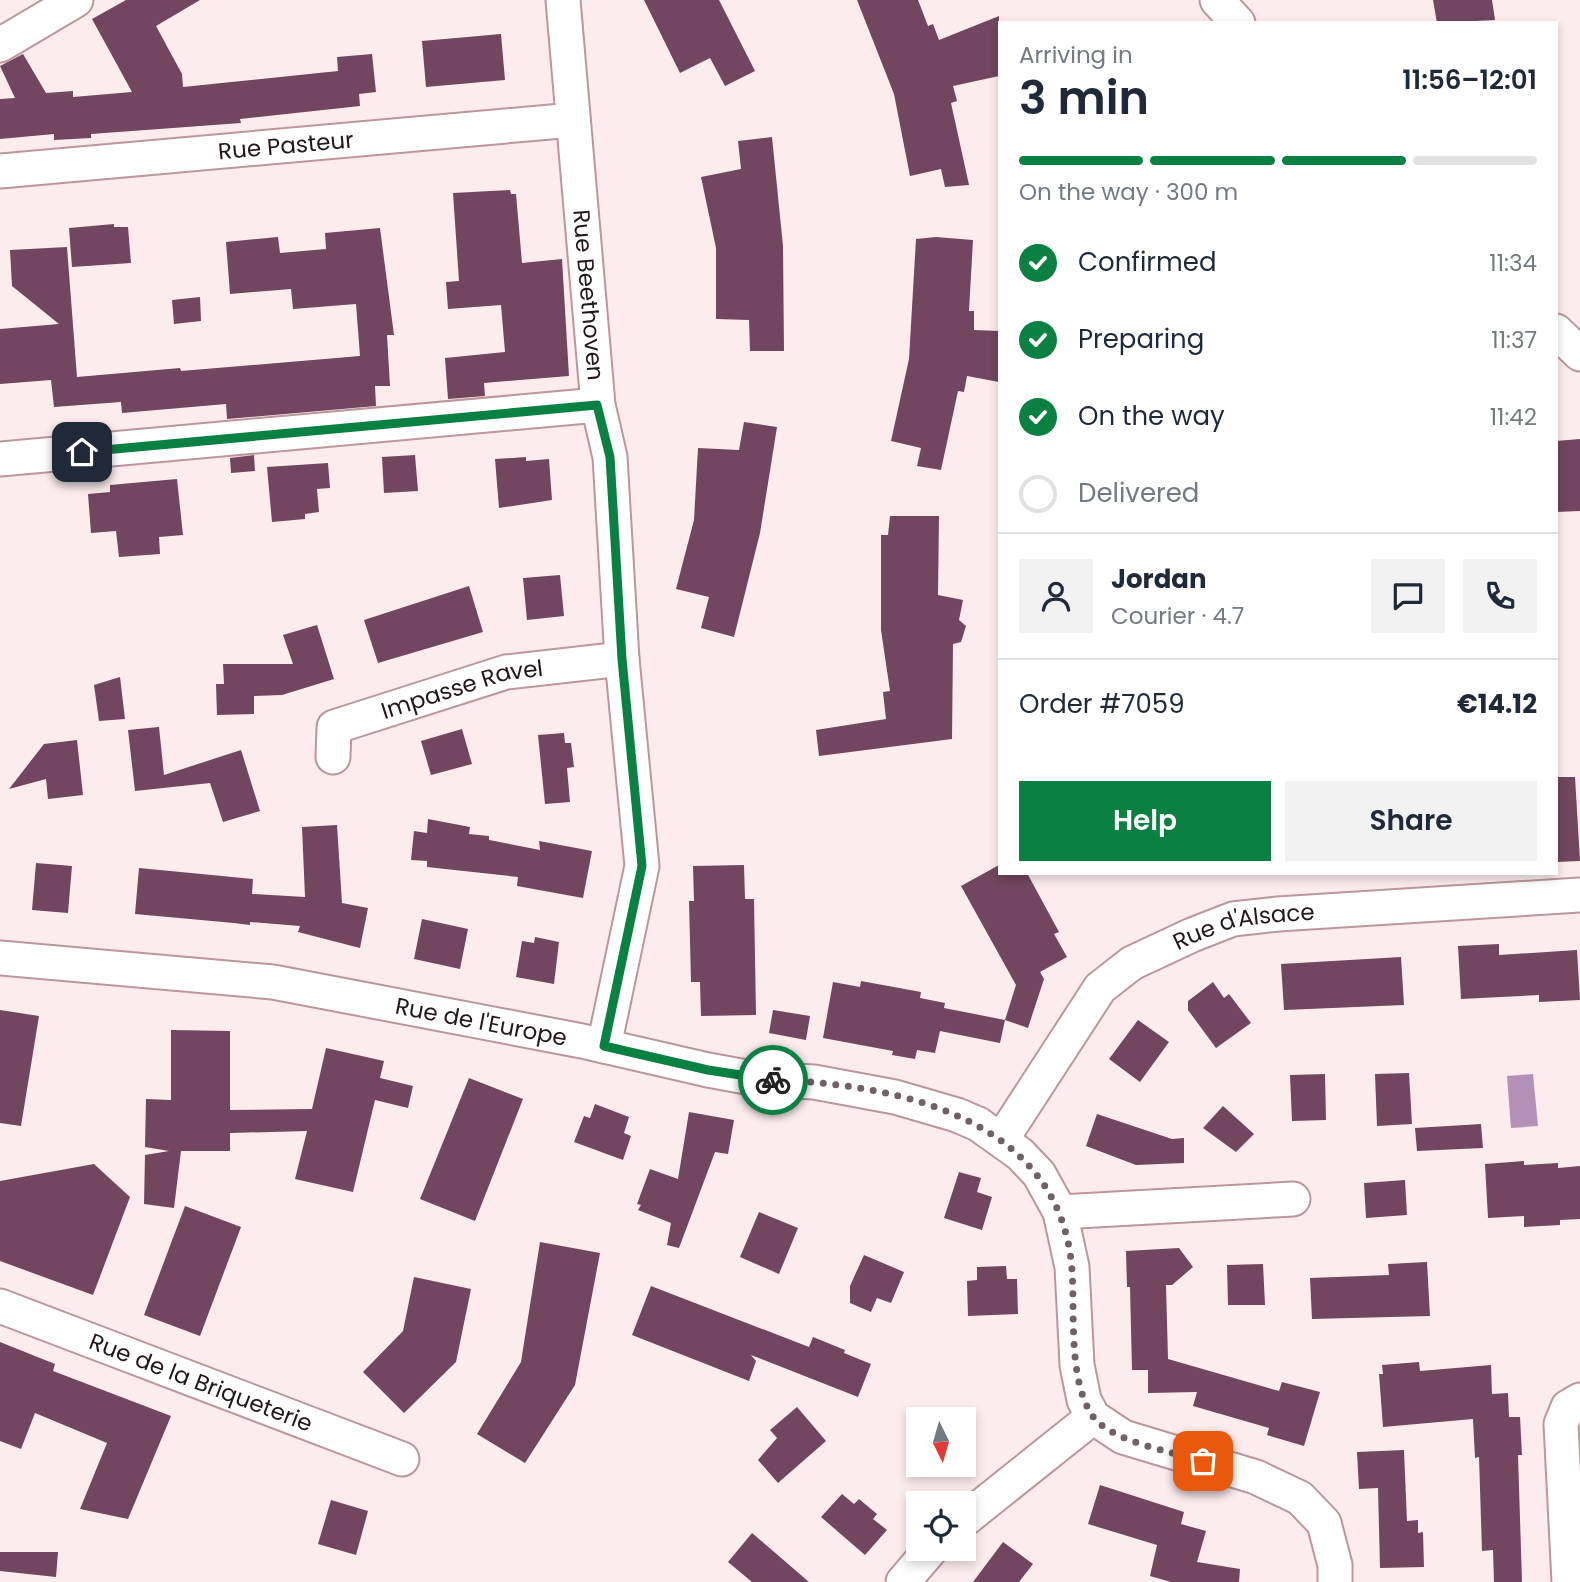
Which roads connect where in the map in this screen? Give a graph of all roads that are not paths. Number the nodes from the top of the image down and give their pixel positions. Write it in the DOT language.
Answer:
graph roads {
  1 [pos="76,0"];
  2 [pos="563,0"];
  3 [pos="1217,0"];
  4 [pos="1236,21"];
  5 [pos="0,45"];
  6 [pos="573,120"];
  7 [pos="0,172"];
  8 [pos="1558,333"];
  9 [pos="1580,354"];
  10 [pos="597,405"];
  11 [pos="0,459"];
  12 [pos="622,659"];
  13 [pos="333,757"];
  14 [pos="1580,895"];
  15 [pos="0,958"];
  16 [pos="604,1046"];
  17 [pos="1002,1139"];
  18 [pos="1293,1199"];
  19 [pos="1059,1212"];
  20 [pos="0,1306"];
  21 [pos="1580,1399"];
  22 [pos="1093,1417"];
  23 [pos="402,1459"];
  24 [pos="976,1510"];
  25 [pos="921,1561"];
  26 [pos="905,1581"];
  27 [pos="1335,1582"];
  28 [pos="1569,1582"];
  1 -- 5 [label="street"];
  2 -- 6 [label="street, Rue Beethoven"];
  3 -- 4 [label="street"];
  6 -- 7 [label="street, Rue Pasteur"];
  6 -- 10 [label="street, Rue Beethoven"];
  8 -- 9 [label="street"];
  10 -- 11 [label="street"];
  10 -- 12 [label="street, Rue Beethoven"];
  12 -- 13 [label="street, Impasse Ravel"];
  12 -- 16 [label="street, Rue Beethoven"];
  14 -- 17 [label="street, Rue d'Alsace"];
  15 -- 16 [label="street, Rue de l'Europe"];
  16 -- 17 [label="street, Rue de l'Europe"];
  17 -- 19 [label="street, Rue de l'Europe"];
  18 -- 19 [label="street"];
  19 -- 22 [label="street, Rue de l'Europe"];
  20 -- 23 [label="street, Rue de la Briqueterie"];
  21 -- 28 [label="street"];
  22 -- 24 [label="street"];
  22 -- 27 [label="street"];
  25 -- 26 [label="street"];
}
